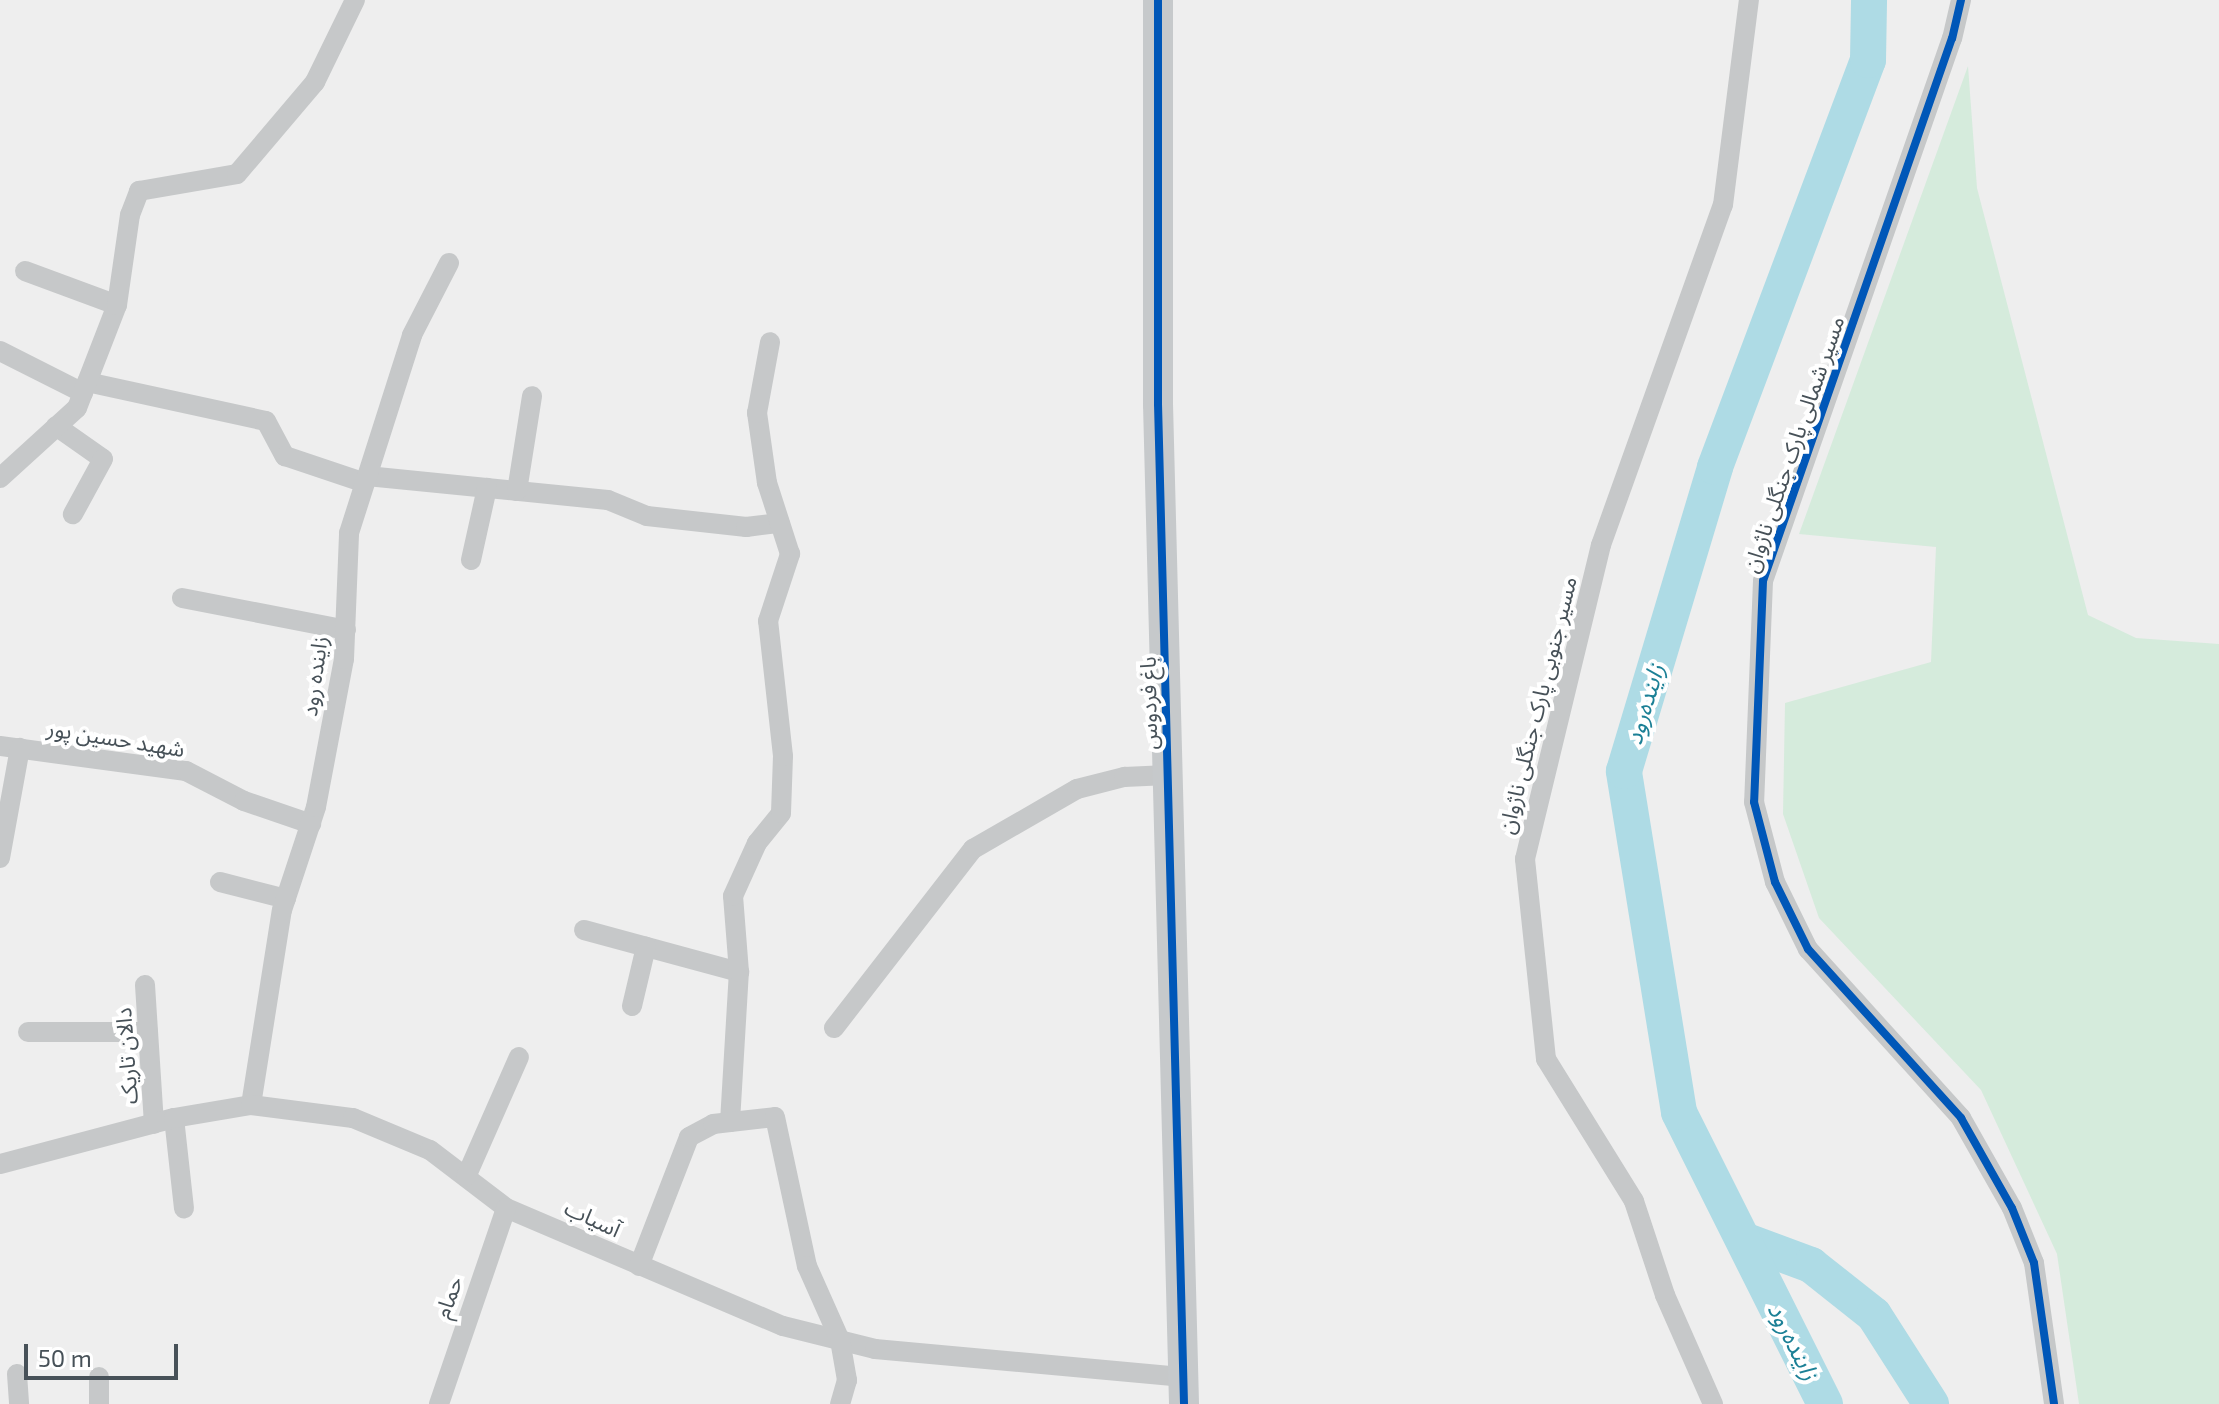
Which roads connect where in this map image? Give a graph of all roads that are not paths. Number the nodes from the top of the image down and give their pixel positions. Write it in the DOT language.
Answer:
graph roads {
  1 [pos="355,0"];
  2 [pos="1158,0"];
  3 [pos="1749,0"];
  4 [pos="1961,0"];
  5 [pos="449,263"];
  6 [pos="25,271"];
  7 [pos="117,305"];
  8 [pos="770,342"];
  9 [pos="0,351"];
  10 [pos="85,388"];
  11 [pos="532,396"];
  12 [pos="56,426"];
  13 [pos="0,478"];
  14 [pos="366,479"];
  15 [pos="487,488"];
  16 [pos="517,491"];
  17 [pos="73,514"];
  18 [pos="780,523"];
  19 [pos="471,560"];
  20 [pos="182,598"];
  21 [pos="346,630"];
  22 [pos="10,747"];
  23 [pos="1168,775"];
  24 [pos="311,824"];
  25 [pos="0,858"];
  26 [pos="220,882"];
  27 [pos="286,899"];
  28 [pos="584,930"];
  29 [pos="646,947"];
  30 [pos="739,972"];
  31 [pos="145,985"];
  32 [pos="632,1006"];
  33 [pos="834,1028"];
  34 [pos="28,1032"];
  35 [pos="148,1032"];
  36 [pos="519,1057"];
  37 [pos="251,1105"];
  38 [pos="164,1121"];
  39 [pos="730,1122"];
  40 [pos="0,1164"];
  41 [pos="466,1177"];
  42 [pos="184,1208"];
  43 [pos="506,1208"];
  44 [pos="639,1266"];
  45 [pos="840,1340"];
  46 [pos="17,1374"];
  47 [pos="99,1377"];
  48 [pos="1184,1390"];
  49 [pos="19,1404"];
  50 [pos="99,1404"];
  51 [pos="439,1404"];
  52 [pos="840,1404"];
  53 [pos="1713,1404"];
  54 [pos="2054,1404"];
  1 -- 7 [label="street"];
  2 -- 23 [label="street, باغ فردوس"];
  3 -- 53 [label="street, مسیر جنوبی پارک جنگلی ناژوان"];
  4 -- 54 [label="street, مسیر شمالی پارک جنگلی ناژوان"];
  5 -- 14 [label="street, زاینده رود"];
  6 -- 7 [label="street"];
  7 -- 10 [label="street"];
  8 -- 18 [label="street"];
  9 -- 10 [label="street"];
  10 -- 12 [label="street"];
  10 -- 14 [label="street"];
  11 -- 16 [label="street"];
  12 -- 13 [label="street"];
  12 -- 17 [label="street"];
  14 -- 15 [label="street"];
  14 -- 21 [label="street, زاینده رود"];
  15 -- 16 [label="street"];
  15 -- 19 [label="street"];
  16 -- 18 [label="street"];
  18 -- 30 [label="street"];
  20 -- 21 [label="street"];
  21 -- 24 [label="street, زاینده رود"];
  22 -- 24 [label="street, شهید حسین پور"];
  22 -- 25 [label="street"];
  23 -- 33 [label="street"];
  23 -- 48 [label="street, باغ فردوس"];
  24 -- 27 [label="street, زاینده رود"];
  26 -- 27 [label="street"];
  27 -- 37 [label="street, زاینده رود"];
  28 -- 29 [label="street"];
  29 -- 30 [label="street"];
  29 -- 32 [label="street"];
  30 -- 39 [label="street"];
  31 -- 35 [label="street, دالان تاریک"];
  34 -- 35 [label="street"];
  35 -- 38 [label="street, دالان تاریک"];
  36 -- 41 [label="street"];
  37 -- 38 [label="street, آسیاب"];
  37 -- 41 [label="street, آسیاب"];
  38 -- 40 [label="street, آسیاب"];
  38 -- 42 [label="street, دالان تاریک"];
  39 -- 44 [label="street"];
  39 -- 45 [label="street"];
  41 -- 43 [label="street, آسیاب"];
  43 -- 44 [label="street, آسیاب"];
  43 -- 51 [label="street, حمام"];
  44 -- 45 [label="street, آسیاب"];
  45 -- 48 [label="street, آسیاب"];
  45 -- 52 [label="street"];
  46 -- 49 [label="street"];
  47 -- 50 [label="street"];
}
